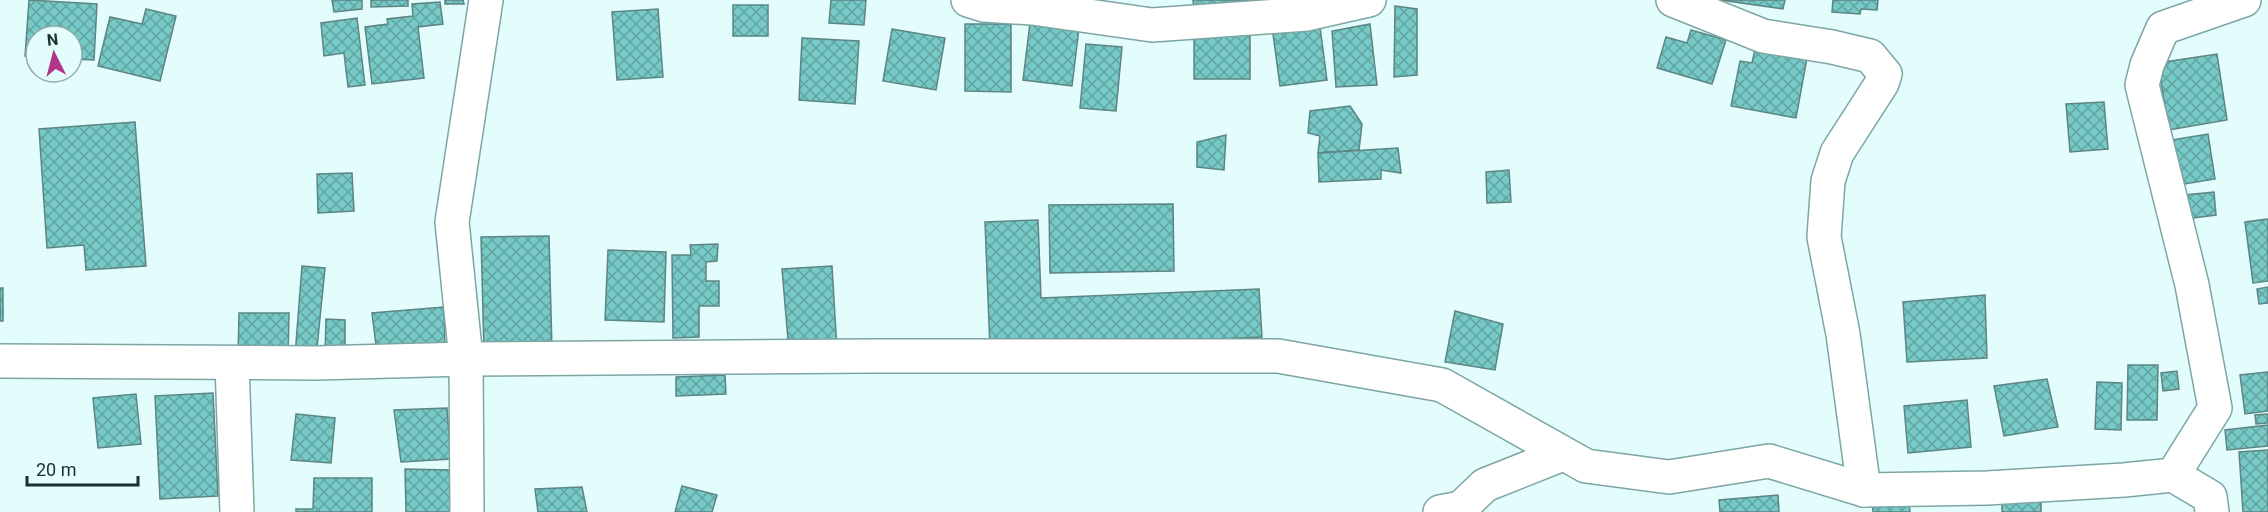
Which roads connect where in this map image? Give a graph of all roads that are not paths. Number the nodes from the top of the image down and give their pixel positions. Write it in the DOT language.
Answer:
graph roads {
  1 [pos="486,0"];
  2 [pos="968,0"];
  3 [pos="1369,0"];
  4 [pos="1673,0"];
  5 [pos="2244,0"];
  6 [pos="466,359"];
  7 [pos="0,361"];
  8 [pos="232,363"];
  9 [pos="1563,454"];
  10 [pos="2173,475"];
  11 [pos="1864,490"];
  12 [pos="237,512"];
  13 [pos="467,512"];
  14 [pos="1440,512"];
  15 [pos="2212,512"];
  1 -- 6 [label="street"];
  2 -- 3 [label="street"];
  4 -- 11 [label="street"];
  5 -- 10 [label="street"];
  6 -- 8 [label="street"];
  6 -- 9 [label="street"];
  6 -- 13 [label="street"];
  7 -- 8 [label="street"];
  8 -- 12 [label="street"];
  9 -- 11 [label="street"];
  9 -- 14 [label="street"];
  10 -- 11 [label="street"];
  10 -- 15 [label="street"];
}
